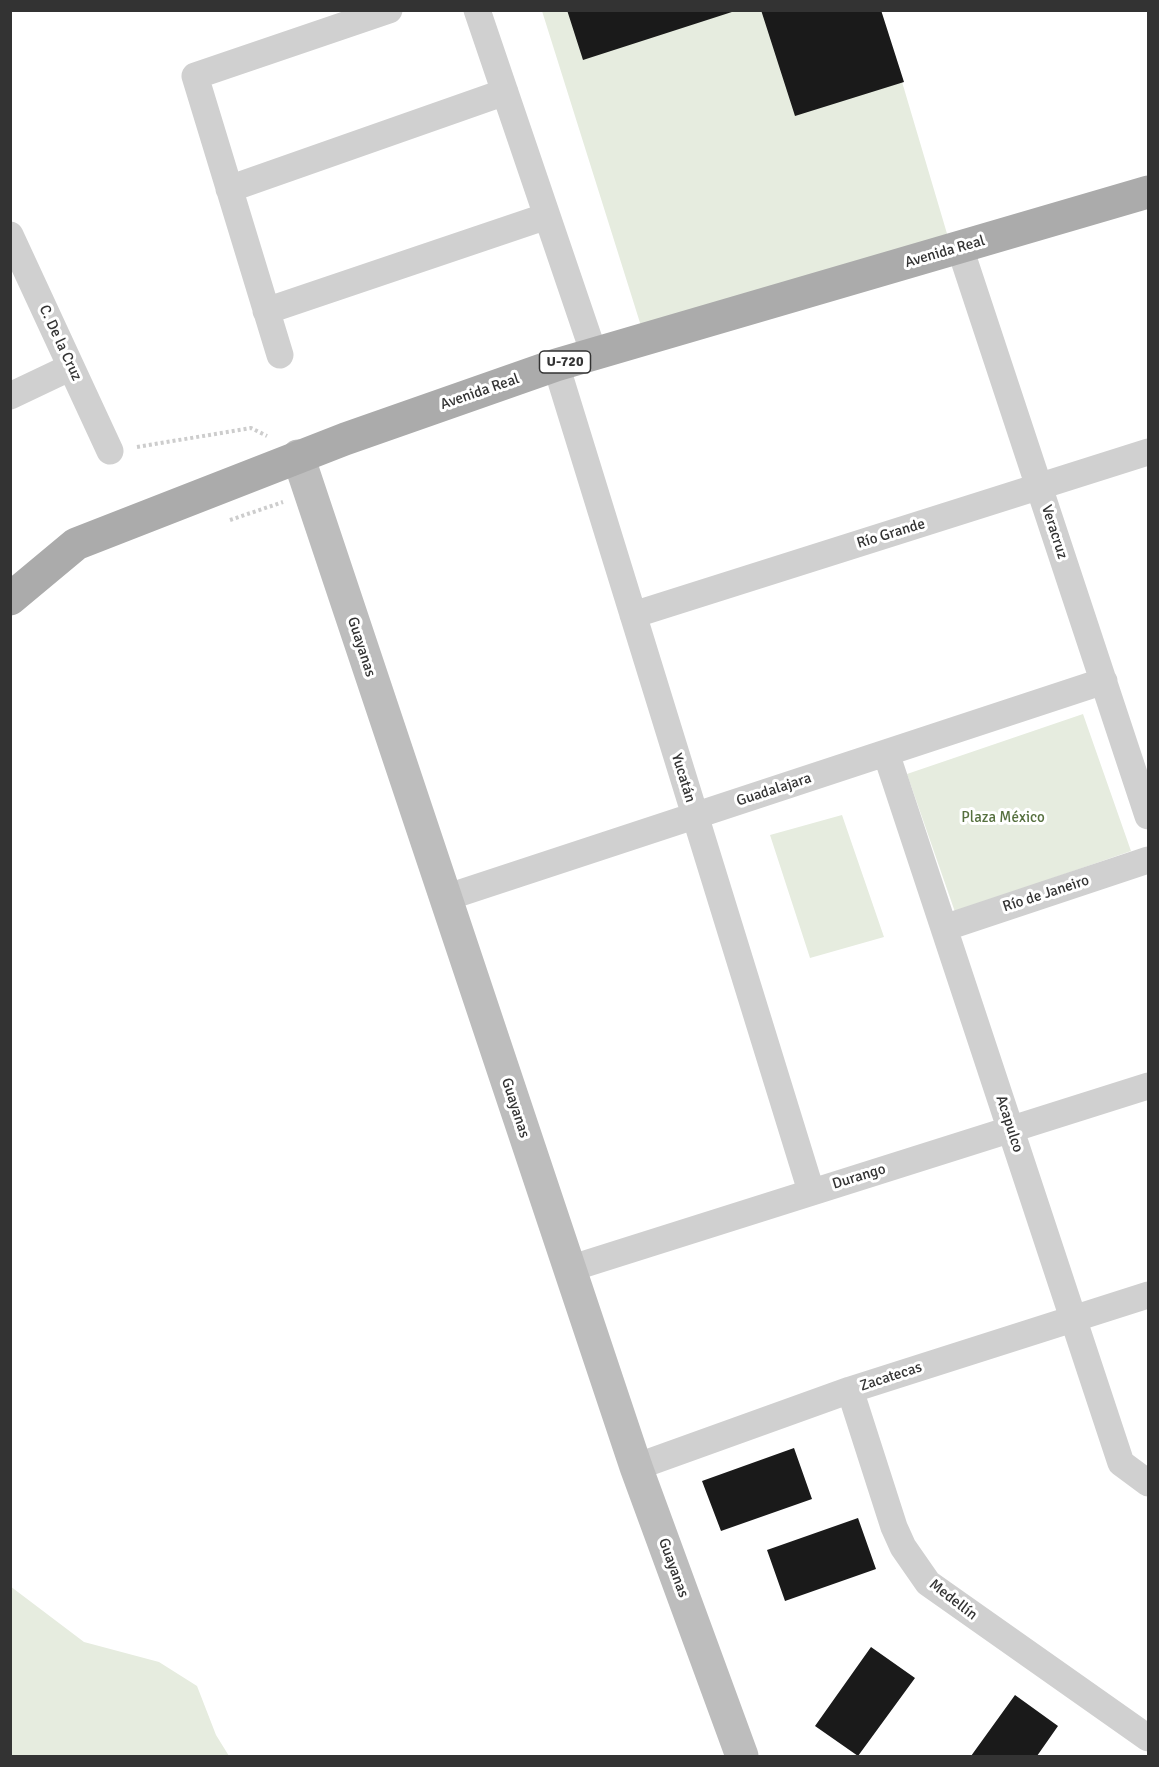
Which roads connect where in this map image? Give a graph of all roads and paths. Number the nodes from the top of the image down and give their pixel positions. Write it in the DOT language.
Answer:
graph roads {
  1 [pos="389,10"];
  2 [pos="477,10"];
  3 [pos="505,92"];
  4 [pos="229,189"];
  5 [pos="1149,192"];
  6 [pos="548,216"];
  7 [pos="10,235"];
  8 [pos="960,248"];
  9 [pos="266,311"];
  10 [pos="594,354"];
  11 [pos="280,355"];
  12 [pos="556,365"];
  13 [pos="71,367"];
  14 [pos="10,396"];
  15 [pos="286,448"];
  16 [pos="110,451"];
  17 [pos="1149,452"];
  18 [pos="1039,487"];
  19 [pos="282,502"];
  20 [pos="220,523"];
  21 [pos="10,599"];
  22 [pos="633,615"];
  23 [pos="1104,681"];
  24 [pos="886,753"];
  25 [pos="695,816"];
  26 [pos="1149,816"];
  27 [pos="1149,860"];
  28 [pos="445,898"];
  29 [pos="944,928"];
  30 [pos="1149,1086"];
  31 [pos="1011,1131"];
  32 [pos="810,1191"];
  33 [pos="569,1269"];
  34 [pos="1149,1295"];
  35 [pos="1073,1319"];
  36 [pos="850,1390"];
  37 [pos="636,1467"];
  38 [pos="1149,1483"];
  39 [pos="1149,1738"];
  40 [pos="742,1756"];
  1 -- 4 [label="street"];
  2 -- 3 [label="street"];
  3 -- 4 [label="street"];
  3 -- 6 [label="street"];
  4 -- 9 [label="street"];
  5 -- 8 [label="main road, Avenida Real / U-720"];
  6 -- 9 [label="street"];
  6 -- 10 [label="street"];
  7 -- 13 [label="street, C. De la Cruz"];
  8 -- 10 [label="main road, Avenida Real / U-720"];
  8 -- 18 [label="street, Veracruz"];
  9 -- 11 [label="street"];
  10 -- 12 [label="main road, Avenida Real / U-720"];
  12 -- 15 [label="main road, Avenida Real / U-720"];
  12 -- 22 [label="street, Yucatán"];
  13 -- 14 [label="street"];
  13 -- 16 [label="street, C. De la Cruz"];
  15 -- 16 [label="path"];
  15 -- 21 [label="main road, Avenida Real / U-720"];
  15 -- 28 [label="street, Guayanas"];
  17 -- 18 [label="street, Río Grande"];
  18 -- 22 [label="street, Río Grande"];
  18 -- 23 [label="street, Veracruz"];
  19 -- 20 [label="path"];
  22 -- 25 [label="street, Yucatán"];
  23 -- 24 [label="street, Guadalajara"];
  23 -- 26 [label="street, Veracruz"];
  24 -- 25 [label="street, Guadalajara"];
  24 -- 29 [label="street, Acapulco"];
  25 -- 28 [label="street, Guadalajara"];
  25 -- 32 [label="street, Yucatán"];
  27 -- 29 [label="street, Río de Janeiro"];
  28 -- 33 [label="street, Guayanas"];
  29 -- 31 [label="street, Acapulco"];
  30 -- 31 [label="street, Durango"];
  31 -- 32 [label="street, Durango"];
  31 -- 35 [label="street, Acapulco"];
  32 -- 33 [label="street, Durango"];
  33 -- 37 [label="street, Guayanas"];
  34 -- 35 [label="street, Zacatecas"];
  35 -- 36 [label="street, Zacatecas"];
  35 -- 38 [label="street, Acapulco"];
  36 -- 37 [label="street, Zacatecas"];
  36 -- 39 [label="street, Medellín"];
  37 -- 40 [label="street, Guayanas"];
}
